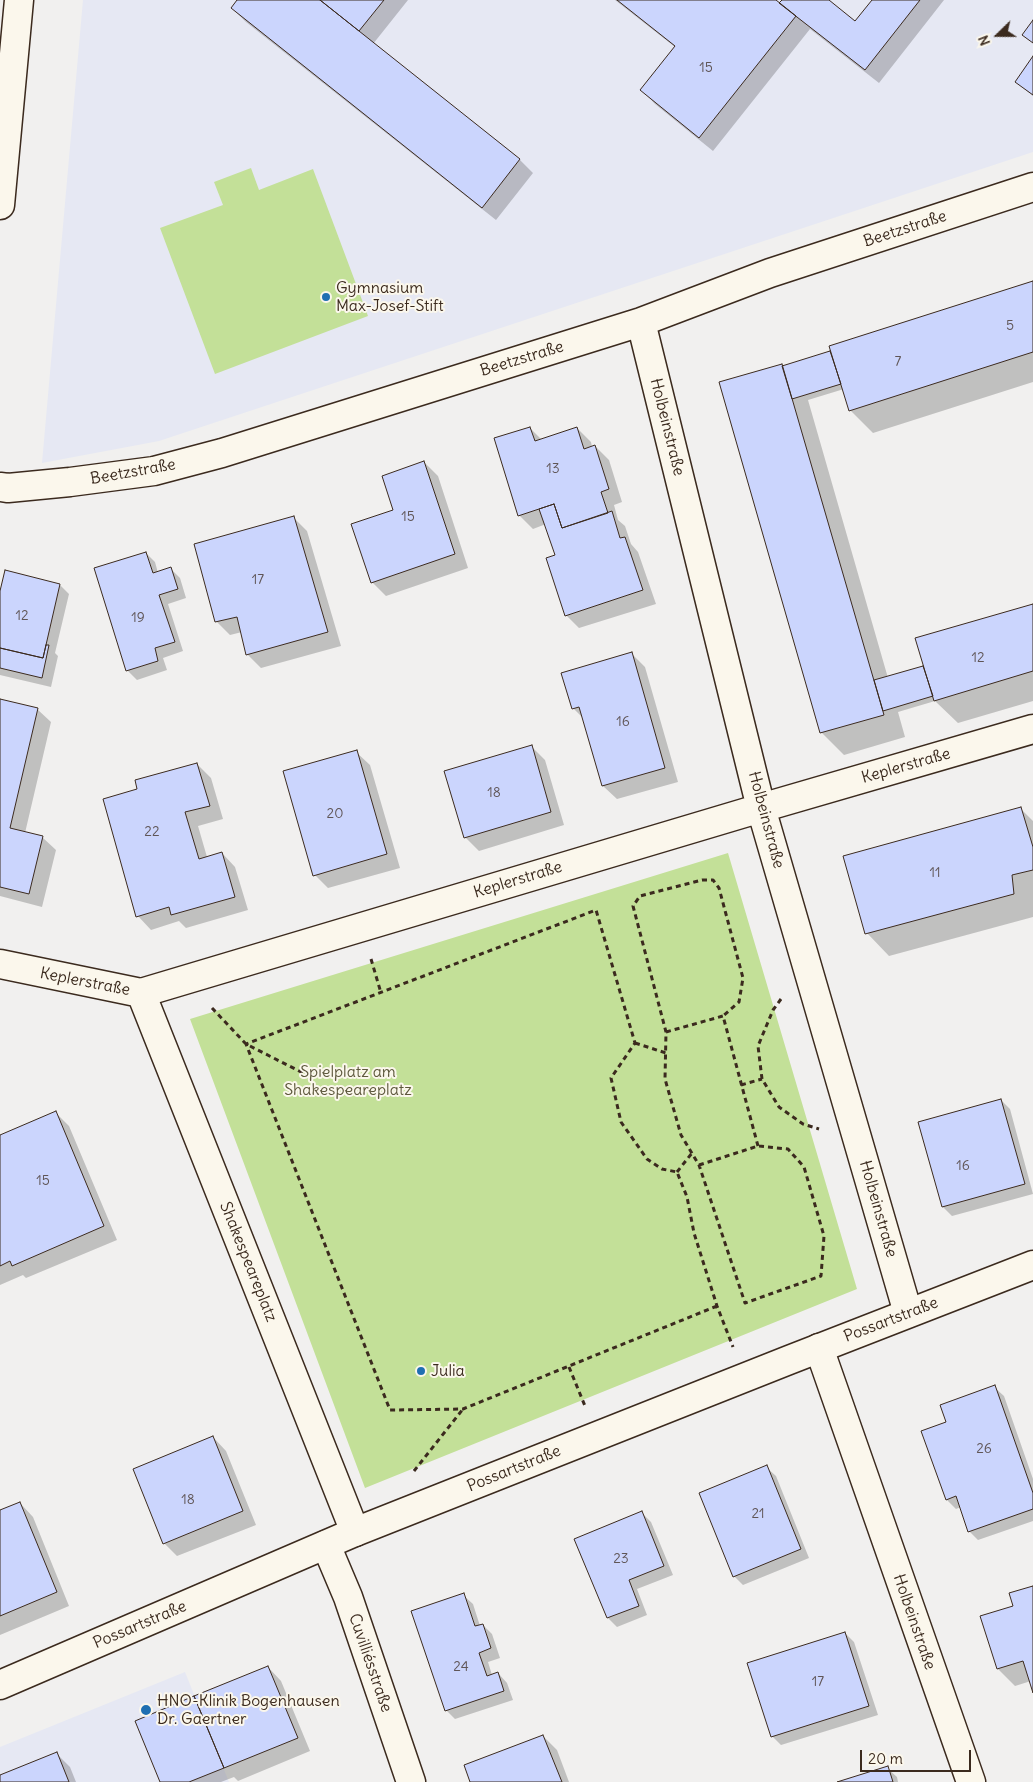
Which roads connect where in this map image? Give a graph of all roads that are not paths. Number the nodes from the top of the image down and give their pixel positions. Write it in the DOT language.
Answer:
graph roads {
  1 [pos="19,0"];
  2 [pos="1033,188"];
  3 [pos="0,205"];
  4 [pos="641,322"];
  5 [pos="0,487"];
  6 [pos="1033,730"];
  7 [pos="761,808"];
  8 [pos="0,964"];
  9 [pos="140,993"];
  10 [pos="1033,1265"];
  11 [pos="908,1313"];
  12 [pos="819,1348"];
  13 [pos="355,1532"];
  14 [pos="326,1545"];
  15 [pos="0,1685"];
  16 [pos="411,1782"];
  17 [pos="971,1782"];
  1 -- 3 [label="street"];
  2 -- 4 [label="street, Beetzstraße"];
  4 -- 5 [label="street, Beetzstraße"];
  4 -- 7 [label="street, Holbeinstraße"];
  6 -- 7 [label="street, Keplerstraße"];
  7 -- 9 [label="street, Keplerstraße"];
  7 -- 11 [label="street, Holbeinstraße"];
  8 -- 9 [label="street, Keplerstraße"];
  9 -- 13 [label="street, Shakespeareplatz"];
  10 -- 11 [label="street, Possartstraße"];
  11 -- 12 [label="street, Possartstraße"];
  12 -- 13 [label="street, Possartstraße"];
  12 -- 17 [label="street, Holbeinstraße"];
  13 -- 14 [label="street, Possartstraße"];
  14 -- 15 [label="street, Possartstraße"];
  14 -- 16 [label="street, Cuvilliésstraße"];
}
